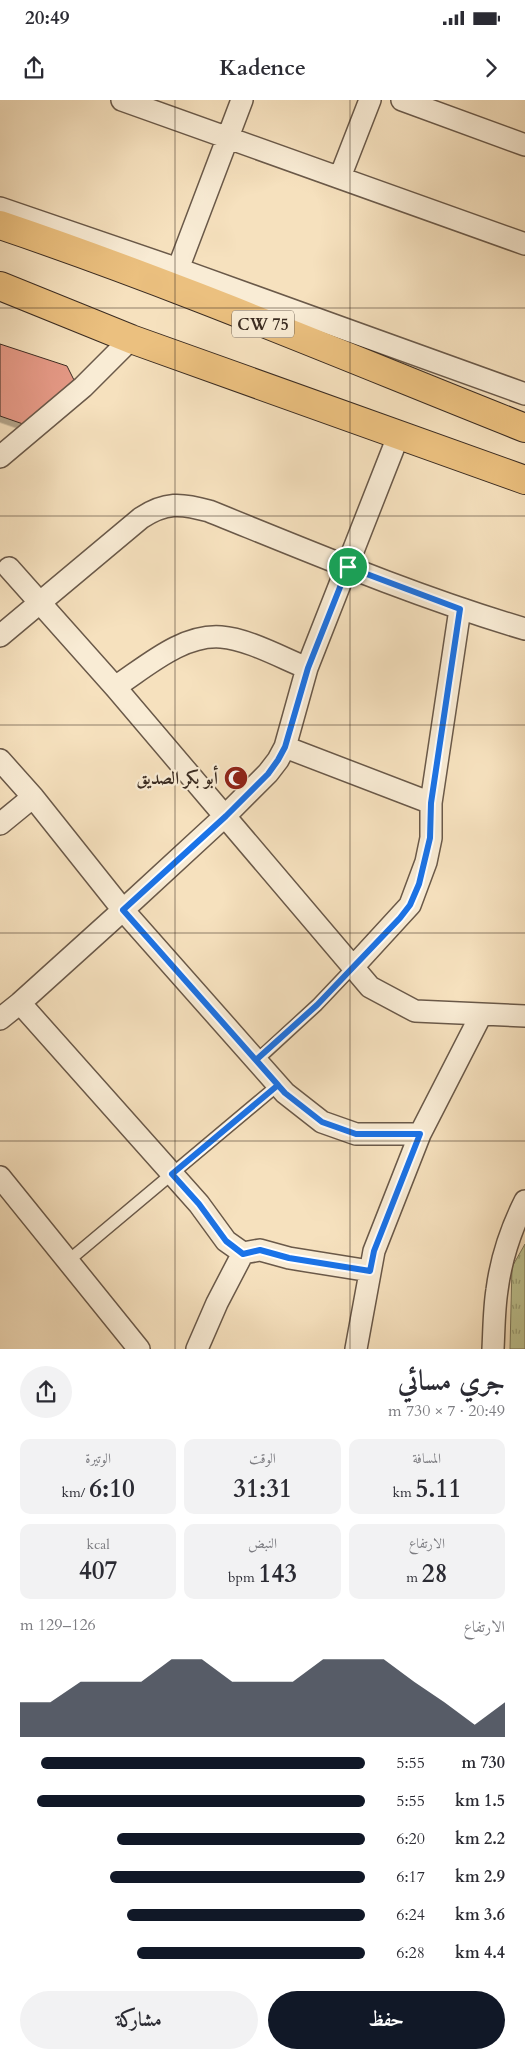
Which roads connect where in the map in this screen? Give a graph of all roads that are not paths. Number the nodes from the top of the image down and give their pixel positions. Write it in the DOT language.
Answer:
graph roads {
  1 [pos="122,100"];
  2 [pos="242,100"];
  3 [pos="370,100"];
  4 [pos="402,100"];
  5 [pos="229,138"];
  6 [pos="525,145"];
  7 [pos="340,177"];
  8 [pos="0,208"];
  9 [pos="0,225"];
  10 [pos="525,244"];
  11 [pos="175,278"];
  12 [pos="0,286"];
  13 [pos="131,339"];
  14 [pos="525,394"];
  15 [pos="525,428"];
  16 [pos="399,434"];
  17 [pos="0,456"];
  18 [pos="525,480"];
  19 [pos="348,567"];
  20 [pos="9,568"];
  21 [pos="38,602"];
  22 [pos="460,609"];
  23 [pos="524,624"];
  24 [pos="0,636"];
  25 [pos="308,668"];
  26 [pos="115,687"];
  27 [pos="285,747"];
  28 [pos="0,760"];
  29 [pos="33,797"];
  30 [pos="431,803"];
  31 [pos="226,816"];
  32 [pos="0,824"];
  33 [pos="123,910"];
  34 [pos="354,966"];
  35 [pos="20,1003"];
  36 [pos="481,1016"];
  37 [pos="525,1016"];
  38 [pos="0,1019"];
  39 [pos="256,1060"];
  40 [pos="278,1085"];
  41 [pos="420,1134"];
  42 [pos="172,1174"];
  43 [pos="0,1177"];
  44 [pos="525,1201"];
  45 [pos="243,1254"];
  46 [pos="68,1261"];
  47 [pos="370,1271"];
  48 [pos="139,1349"];
  49 [pos="196,1349"];
  50 [pos="356,1349"];
  51 [pos="493,1349"];
  1 -- 5 [label="street"];
  2 -- 5 [label="street"];
  3 -- 7 [label="street"];
  4 -- 6 [label="street"];
  5 -- 7 [label="street"];
  5 -- 11 [label="street"];
  7 -- 10 [label="street"];
  8 -- 11 [label="street"];
  9 -- 11 [label="main road, CW 75"];
  11 -- 14 [label="street"];
  11 -- 15 [label="main road, CW 75"];
  12 -- 13 [label="main road"];
  13 -- 16 [label="main road"];
  13 -- 17 [label="street"];
  16 -- 18 [label="main road"];
  16 -- 19 [label="street"];
  19 -- 21 [label="street"];
  19 -- 22 [label="street"];
  19 -- 25 [label="street"];
  20 -- 21 [label="street"];
  21 -- 24 [label="street"];
  21 -- 26 [label="street"];
  22 -- 23 [label="street"];
  22 -- 30 [label="street"];
  25 -- 26 [label="street"];
  25 -- 27 [label="street"];
  26 -- 31 [label="street"];
  27 -- 30 [label="street"];
  27 -- 31 [label="street"];
  28 -- 29 [label="street"];
  29 -- 32 [label="street"];
  29 -- 33 [label="street"];
  30 -- 34 [label="street"];
  31 -- 33 [label="street"];
  31 -- 34 [label="street"];
  33 -- 35 [label="street"];
  33 -- 39 [label="street"];
  34 -- 36 [label="street"];
  34 -- 39 [label="lane"];
  35 -- 38 [label="street"];
  35 -- 42 [label="street"];
  36 -- 37 [label="street"];
  36 -- 41 [label="street"];
  39 -- 40 [label="street"];
  40 -- 41 [label="street"];
  40 -- 42 [label="lane"];
  41 -- 47 [label="street"];
  42 -- 45 [label="street"];
  42 -- 46 [label="lane"];
  43 -- 46 [label="street"];
  44 -- 51 [label="street"];
  45 -- 47 [label="street"];
  45 -- 49 [label="street"];
  46 -- 48 [label="street"];
  47 -- 50 [label="street"];
}
